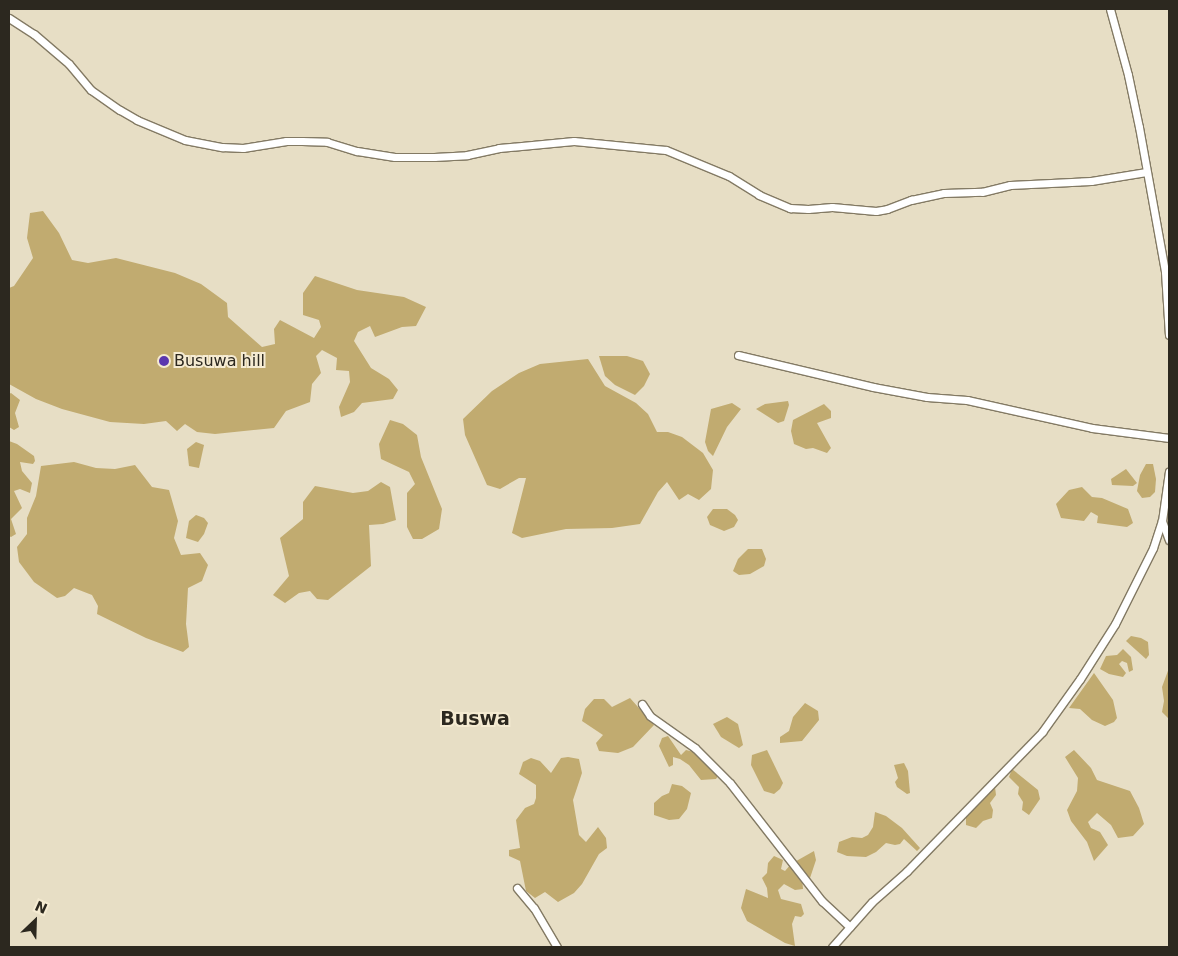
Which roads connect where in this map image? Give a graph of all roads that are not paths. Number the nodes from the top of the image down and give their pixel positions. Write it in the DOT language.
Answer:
graph roads {
  1 [pos="1110,9"];
  2 [pos="9,18"];
  3 [pos="1146,172"];
  4 [pos="1169,335"];
  5 [pos="738,355"];
  6 [pos="1169,438"];
  7 [pos="1169,471"];
  8 [pos="1162,521"];
  9 [pos="1169,540"];
  10 [pos="642,704"];
  11 [pos="517,888"];
  12 [pos="850,927"];
  13 [pos="557,947"];
  14 [pos="832,947"];
  1 -- 3 [label="street"];
  2 -- 3 [label="street"];
  3 -- 4 [label="street"];
  5 -- 6 [label="street"];
  7 -- 8 [label="street"];
  8 -- 9 [label="street"];
  8 -- 12 [label="street"];
  10 -- 12 [label="street"];
  11 -- 13 [label="street"];
  12 -- 14 [label="street"];
}
